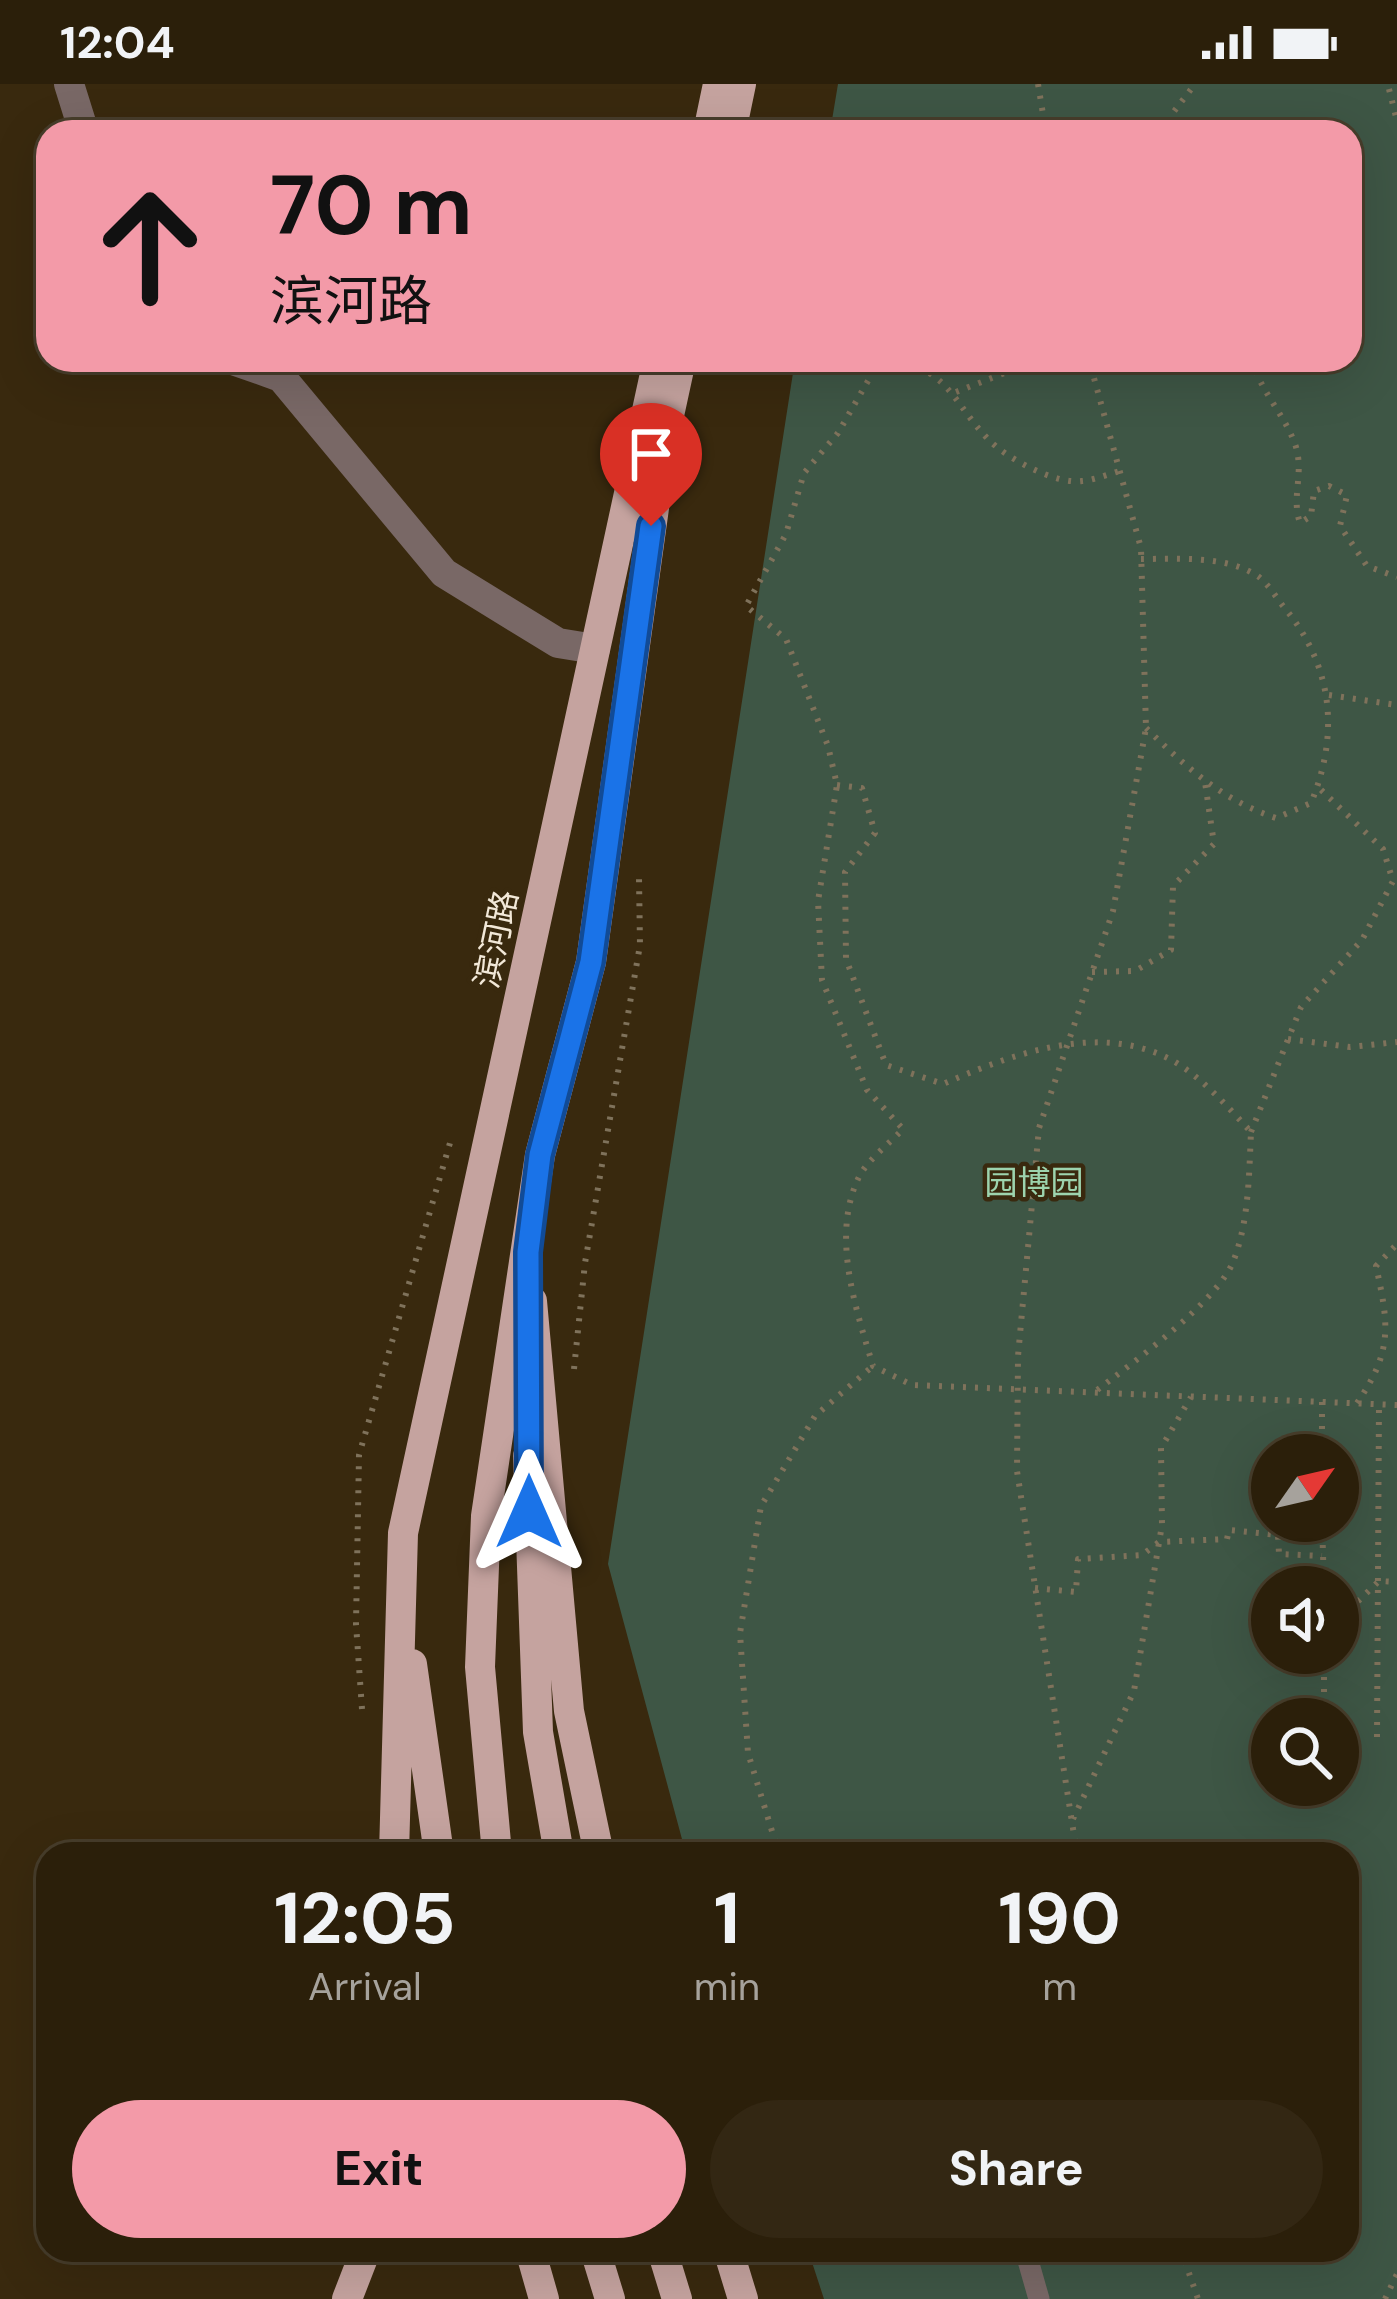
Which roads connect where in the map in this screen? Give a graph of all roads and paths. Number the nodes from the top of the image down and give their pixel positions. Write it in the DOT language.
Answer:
graph roads {
  1 [pos="69,84"];
  2 [pos="718,84"];
  3 [pos="741,84"];
  4 [pos="1038,84"];
  5 [pos="1196,84"];
  6 [pos="1389,89"];
  7 [pos="80,120"];
  8 [pos="710,120"];
  9 [pos="734,120"];
  10 [pos="1044,120"];
  11 [pos="1170,120"];
  12 [pos="1397,121"];
  13 [pos="269,372"];
  14 [pos="655,372"];
  15 [pos="678,372"];
  16 [pos="873,372"];
  17 [pos="929,372"];
  18 [pos="1007,372"];
  19 [pos="1092,372"];
  20 [pos="1258,372"];
  21 [pos="956,392"];
  22 [pos="1120,471"];
  23 [pos="1142,559"];
  24 [pos="1397,577"];
  25 [pos="595,649"];
  26 [pos="1328,695"];
  27 [pos="1397,705"];
  28 [pos="1146,728"];
  29 [pos="1205,782"];
  30 [pos="837,785"];
  31 [pos="1318,787"];
  32 [pos="639,877"];
  33 [pos="1092,972"];
  34 [pos="1288,1039"];
  35 [pos="1397,1042"];
  36 [pos="1067,1046"];
  37 [pos="1251,1132"];
  38 [pos="1397,1244"];
  39 [pos="528,1252"];
  40 [pos="873,1366"];
  41 [pos="574,1373"];
  42 [pos="1017,1390"];
  43 [pos="1094,1393"];
  44 [pos="1191,1397"];
  45 [pos="1322,1402"];
  46 [pos="1357,1403"];
  47 [pos="1379,1404"];
  48 [pos="1397,1405"];
  49 [pos="1322,1434"];
  50 [pos="403,1533"];
  51 [pos="1159,1541"];
  52 [pos="1322,1542"];
  53 [pos="1322,1556"];
  54 [pos="1323,1566"];
  55 [pos="1379,1581"];
  56 [pos="1397,1582"];
  57 [pos="1035,1588"];
  58 [pos="1359,1600"];
  59 [pos="1377,1737"];
  60 [pos="1072,1821"];
  61 [pos="394,1842"];
  62 [pos="437,1842"];
  63 [pos="496,1842"];
  64 [pos="557,1842"];
  65 [pos="596,1842"];
  66 [pos="775,1842"];
  67 [pos="1075,1842"];
  68 [pos="361,2262"];
  69 [pos="533,2262"];
  70 [pos="599,2262"];
  71 [pos="666,2262"];
  72 [pos="732,2262"];
  73 [pos="1028,2262"];
  74 [pos="1185,2262"];
  75 [pos="1397,2275"];
  76 [pos="347,2299"];
  77 [pos="544,2299"];
  78 [pos="610,2299"];
  79 [pos="677,2299"];
  80 [pos="743,2299"];
  81 [pos="1039,2299"];
  82 [pos="1198,2299"];
  83 [pos="1385,2299"];
  1 -- 7 [label="street"];
  2 -- 8 [label="main road"];
  3 -- 9 [label="main road"];
  4 -- 10 [label="path"];
  5 -- 11 [label="path"];
  6 -- 12 [label="path"];
  13 -- 25 [label="street"];
  14 -- 25 [label="main road, 滨河路"];
  15 -- 39 [label="main road"];
  16 -- 30 [label="path"];
  17 -- 21 [label="path"];
  18 -- 21 [label="path"];
  19 -- 22 [label="path"];
  20 -- 24 [label="path"];
  21 -- 22 [label="path"];
  22 -- 23 [label="path"];
  23 -- 26 [label="path"];
  23 -- 28 [label="path"];
  25 -- 50 [label="main road, 滨河路"];
  26 -- 27 [label="path"];
  26 -- 31 [label="path"];
  28 -- 29 [label="path"];
  28 -- 33 [label="path"];
  29 -- 31 [label="path"];
  29 -- 33 [label="path"];
  30 -- 36 [label="path"];
  30 -- 40 [label="path"];
  31 -- 34 [label="path"];
  32 -- 41 [label="path"];
  33 -- 36 [label="path"];
  34 -- 35 [label="path"];
  34 -- 37 [label="path"];
  36 -- 37 [label="path"];
  36 -- 42 [label="path"];
  37 -- 43 [label="path"];
  38 -- 46 [label="path"];
  39 -- 63 [label="main road"];
  39 -- 64 [label="main road"];
  39 -- 65 [label="main road"];
  40 -- 42 [label="path"];
  40 -- 66 [label="path"];
  42 -- 43 [label="path"];
  42 -- 57 [label="path"];
  43 -- 44 [label="path"];
  44 -- 45 [label="path"];
  44 -- 51 [label="path"];
  45 -- 46 [label="path"];
  45 -- 49 [label="path"];
  46 -- 47 [label="path"];
  47 -- 48 [label="path"];
  47 -- 55 [label="path"];
  50 -- 61 [label="main road"];
  50 -- 62 [label="main road"];
  51 -- 53 [label="path"];
  51 -- 57 [label="path"];
  51 -- 60 [label="path"];
  52 -- 53 [label="path"];
  53 -- 54 [label="path"];
  55 -- 56 [label="path"];
  55 -- 58 [label="path"];
  55 -- 59 [label="path"];
  57 -- 60 [label="path"];
  60 -- 67 [label="path"];
  68 -- 76 [label="main road"];
  69 -- 77 [label="main road"];
  70 -- 78 [label="main road"];
  71 -- 79 [label="main road"];
  72 -- 80 [label="main road"];
  73 -- 81 [label="lane"];
  74 -- 82 [label="path"];
  75 -- 83 [label="path"];
}
